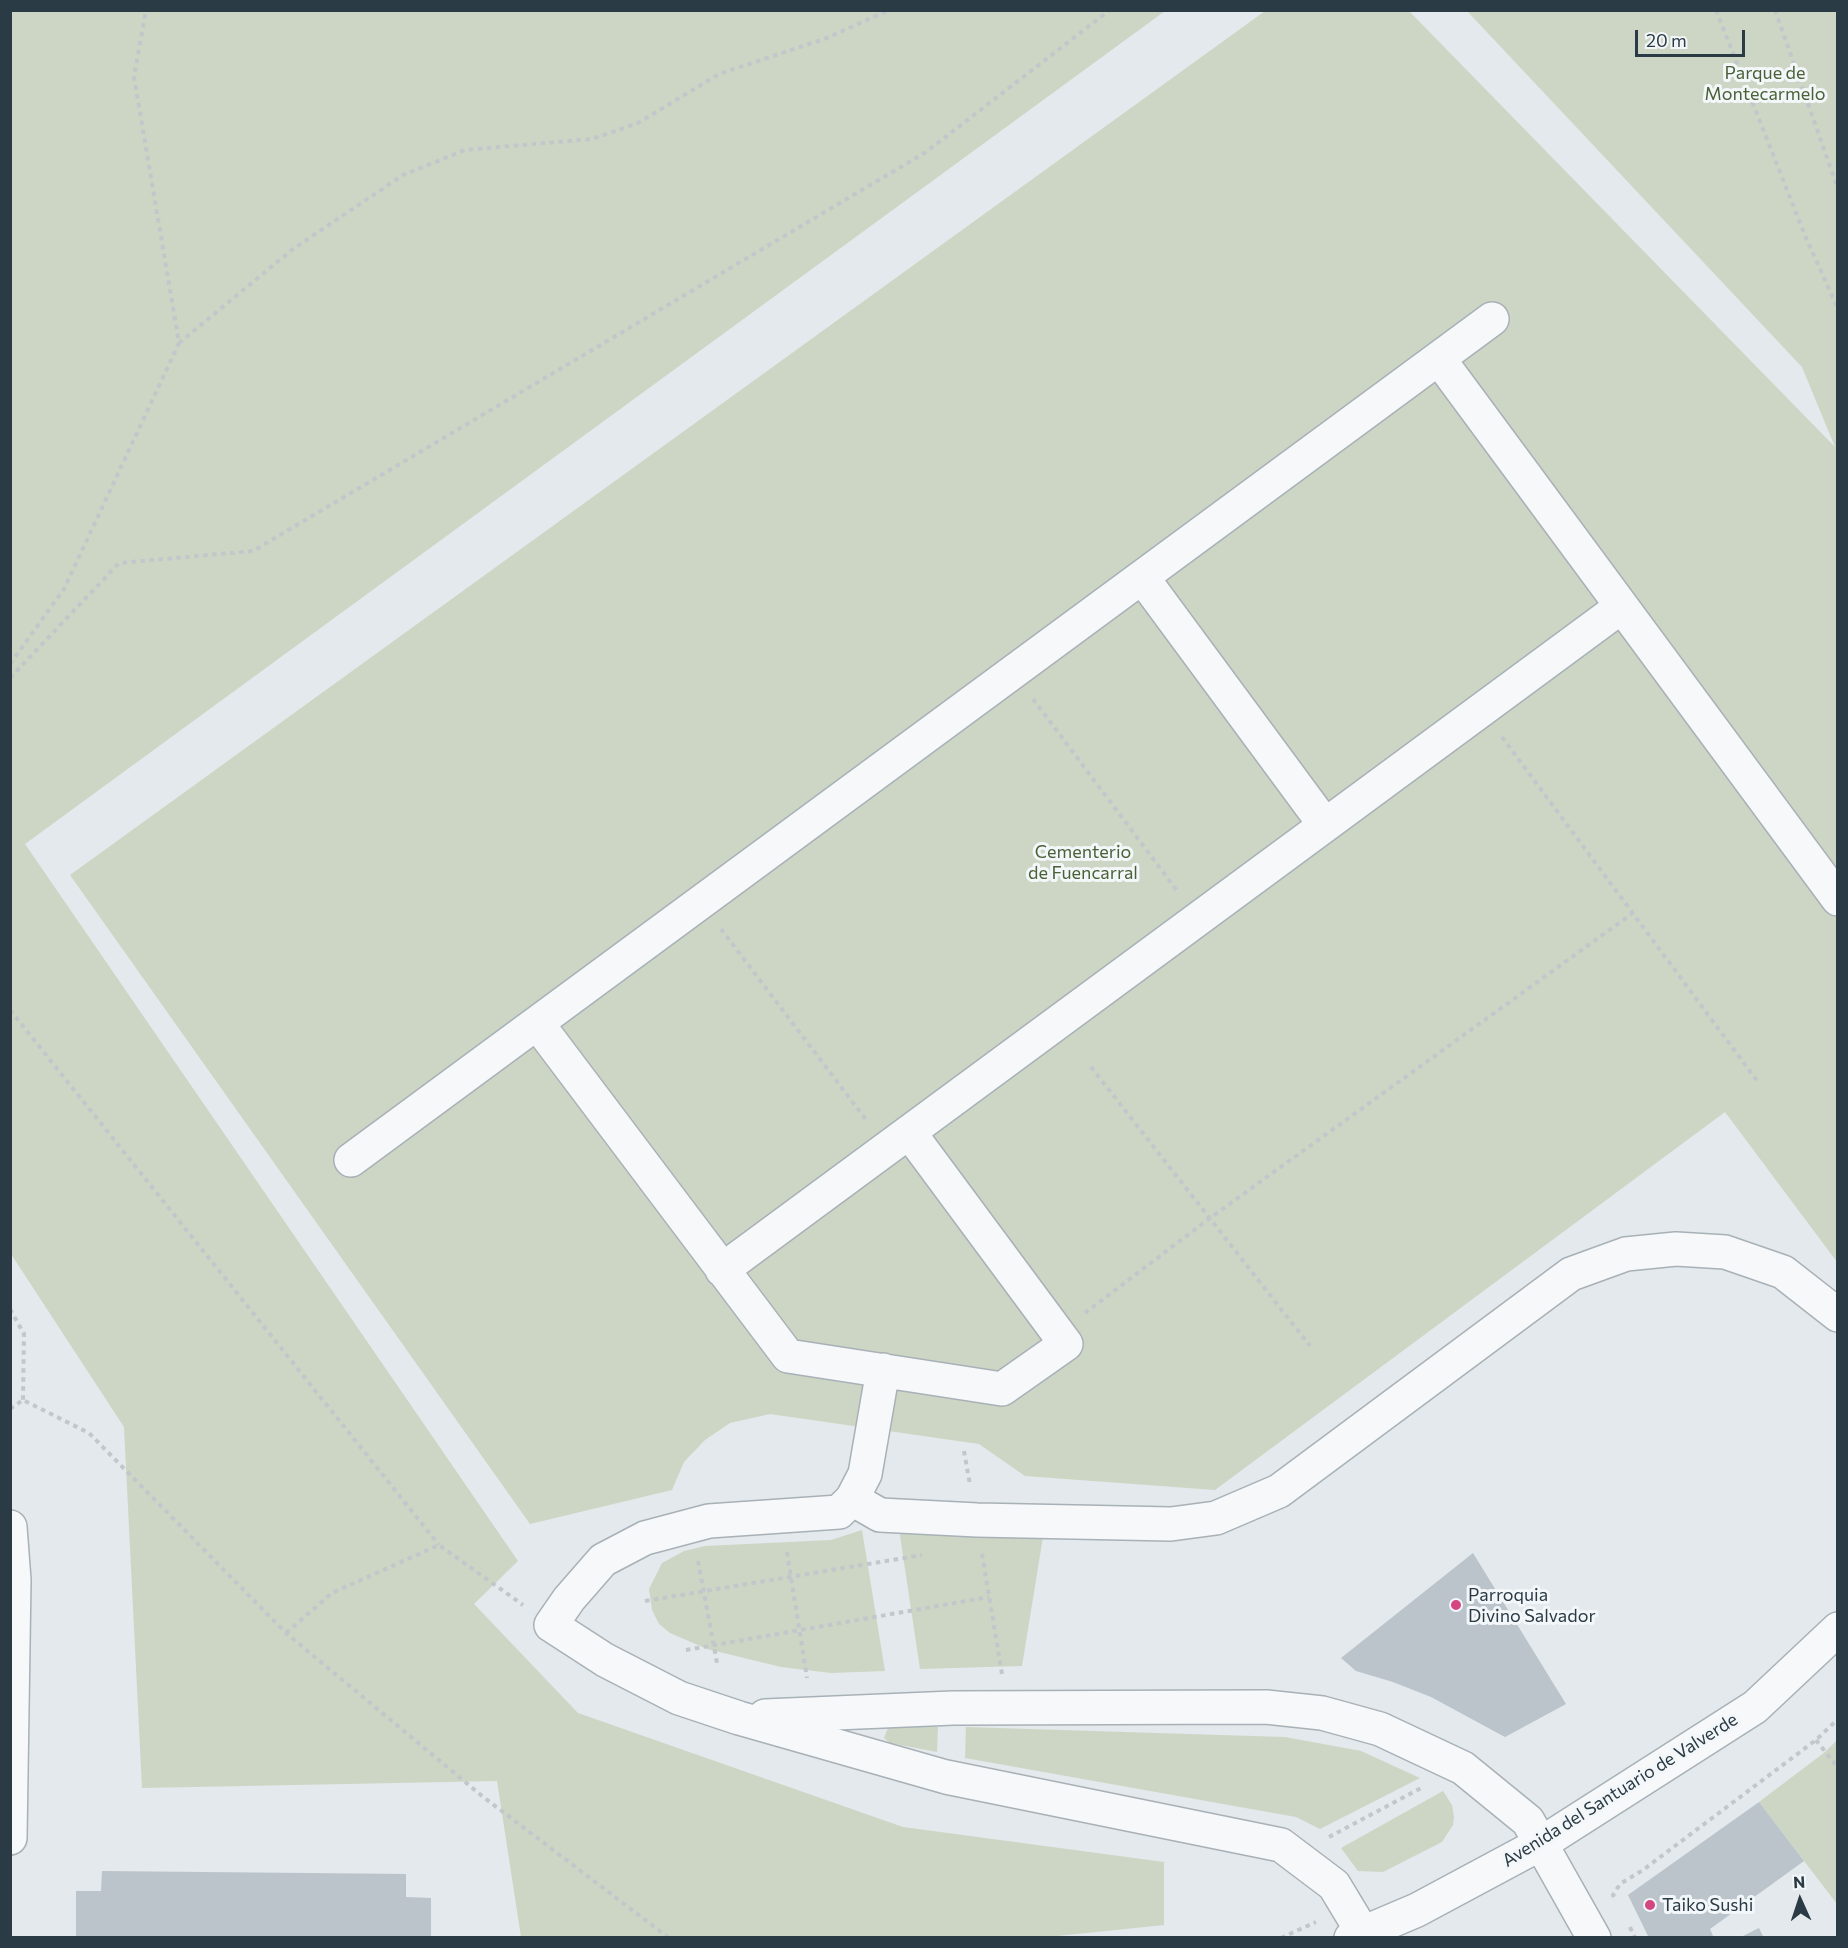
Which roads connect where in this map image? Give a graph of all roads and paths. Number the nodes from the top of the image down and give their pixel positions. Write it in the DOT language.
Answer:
graph roads {
  1 [pos="146,10"];
  2 [pos="889,10"];
  3 [pos="1110,10"];
  4 [pos="1716,10"];
  5 [pos="1775,10"];
  6 [pos="1838,189"];
  7 [pos="1835,296"];
  8 [pos="1838,309"];
  9 [pos="1492,320"];
  10 [pos="179,343"];
  11 [pos="1439,359"];
  12 [pos="1142,577"];
  13 [pos="1622,607"];
  14 [pos="10,664"];
  15 [pos="1013,672"];
  16 [pos="10,678"];
  17 [pos="1482,710"];
  18 [pos="1326,825"];
  19 [pos="1838,899"];
  20 [pos="701,903"];
  21 [pos="1633,914"];
  22 [pos="1198,919"];
  23 [pos="10,1010"];
  24 [pos="537,1023"];
  25 [pos="1091,1067"];
  26 [pos="1758,1082"];
  27 [pos="898,1140"];
  28 [pos="351,1160"];
  29 [pos="1210,1218"];
  30 [pos="722,1270"];
  31 [pos="10,1309"];
  32 [pos="1838,1315"];
  33 [pos="1058,1334"];
  34 [pos="1310,1346"];
  35 [pos="883,1370"];
  36 [pos="23,1400"];
  37 [pos="10,1409"];
  38 [pos="964,1451"];
  39 [pos="852,1499"];
  40 [pos="977,1520"];
  41 [pos="10,1527"];
  42 [pos="439,1545"];
  43 [pos="786,1546"];
  44 [pos="696,1552"];
  45 [pos="922,1555"];
  46 [pos="791,1577"];
  47 [pos="703,1592"];
  48 [pos="989,1597"];
  49 [pos="645,1601"];
  50 [pos="551,1625"];
  51 [pos="1838,1629"];
  52 [pos="799,1630"];
  53 [pos="286,1633"];
  54 [pos="714,1645"];
  55 [pos="686,1650"];
  56 [pos="717,1663"];
  57 [pos="1002,1675"];
  58 [pos="807,1678"];
  59 [pos="739,1718"];
  60 [pos="1838,1719"];
  61 [pos="1816,1740"];
  62 [pos="1838,1768"];
  63 [pos="1424,1787"];
  64 [pos="1328,1837"];
  65 [pos="10,1838"];
  66 [pos="1542,1843"];
  67 [pos="1618,1904"];
  68 [pos="1627,1922"];
  69 [pos="1298,1930"];
  70 [pos="1360,1936"];
  71 [pos="669,1938"];
  72 [pos="1281,1938"];
  73 [pos="1594,1938"];
  74 [pos="1635,1938"];
  1 -- 10 [label="path"];
  2 -- 10 [label="path"];
  3 -- 16 [label="path"];
  4 -- 7 [label="path"];
  5 -- 6 [label="path"];
  7 -- 8 [label="path"];
  9 -- 11 [label="street"];
  10 -- 14 [label="path"];
  11 -- 12 [label="street"];
  11 -- 13 [label="street"];
  12 -- 15 [label="street"];
  12 -- 18 [label="street"];
  13 -- 17 [label="street"];
  13 -- 19 [label="street"];
  15 -- 20 [label="street"];
  15 -- 22 [label="path"];
  17 -- 18 [label="street"];
  17 -- 21 [label="path"];
  18 -- 22 [label="street"];
  20 -- 24 [label="street"];
  20 -- 27 [label="path"];
  21 -- 26 [label="path"];
  21 -- 29 [label="path"];
  22 -- 27 [label="street"];
  23 -- 42 [label="path"];
  24 -- 28 [label="street"];
  24 -- 30 [label="street"];
  25 -- 29 [label="path"];
  27 -- 30 [label="street"];
  27 -- 33 [label="street"];
  29 -- 33 [label="path"];
  29 -- 34 [label="path"];
  30 -- 35 [label="street"];
  31 -- 36 [label="path"];
  32 -- 40 [label="street"];
  33 -- 35 [label="street"];
  35 -- 39 [label="street"];
  36 -- 37 [label="path"];
  36 -- 53 [label="path"];
  38 -- 40 [label="path"];
  39 -- 40 [label="street"];
  39 -- 50 [label="street"];
  40 -- 48 [label="path"];
  41 -- 65 [label="street"];
  42 -- 50 [label="path"];
  42 -- 53 [label="path"];
  43 -- 46 [label="path"];
  44 -- 47 [label="path"];
  45 -- 46 [label="path"];
  46 -- 47 [label="path"];
  46 -- 52 [label="path"];
  47 -- 49 [label="path"];
  47 -- 54 [label="path"];
  48 -- 52 [label="path"];
  48 -- 57 [label="path"];
  50 -- 59 [label="street"];
  51 -- 66 [label="street, Avenida del Santuario de Valverde"];
  52 -- 54 [label="path"];
  52 -- 58 [label="path"];
  53 -- 71 [label="path"];
  54 -- 55 [label="path"];
  54 -- 56 [label="path"];
  59 -- 66 [label="street"];
  59 -- 70 [label="street"];
  60 -- 61 [label="path"];
  61 -- 62 [label="path"];
  61 -- 67 [label="path"];
  63 -- 64 [label="path"];
  66 -- 70 [label="street, Avenida del Santuario de Valverde"];
  66 -- 73 [label="street"];
  68 -- 74 [label="path"];
  69 -- 72 [label="path"];
}
